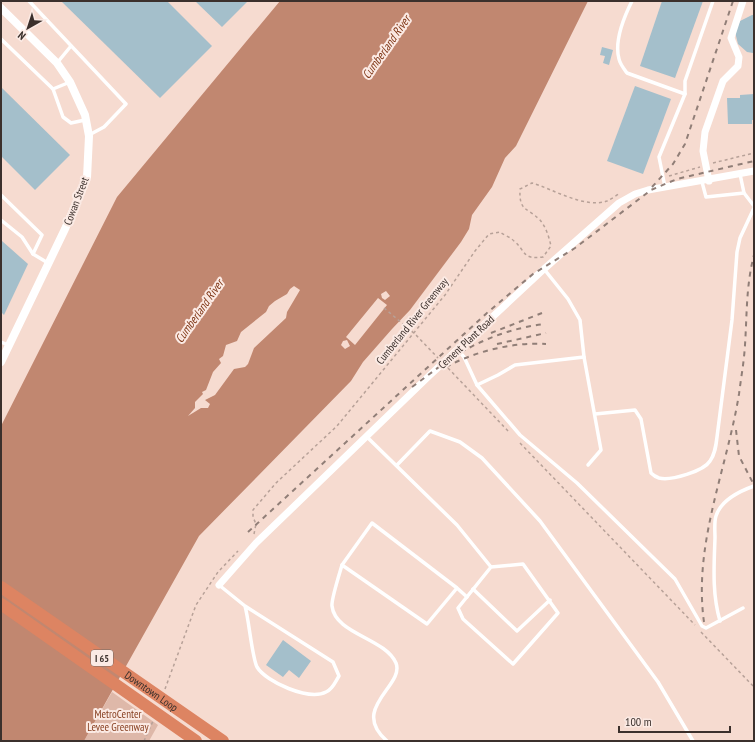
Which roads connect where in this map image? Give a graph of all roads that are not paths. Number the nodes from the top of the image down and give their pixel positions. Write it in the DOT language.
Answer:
graph roads {
  1 [pos="29,1"];
  2 [pos="632,1"];
  3 [pos="713,1"];
  4 [pos="743,1"];
  5 [pos="1,8"];
  6 [pos="1,39"];
  7 [pos="71,46"];
  8 [pos="57,63"];
  9 [pos="70,82"];
  10 [pos="53,90"];
  11 [pos="685,94"];
  12 [pos="86,120"];
  13 [pos="88,136"];
  14 [pos="754,171"];
  15 [pos="740,174"];
  16 [pos="705,181"];
  17 [pos="666,188"];
  18 [pos="744,193"];
  19 [pos="1,195"];
  20 [pos="754,207"];
  21 [pos="1,220"];
  22 [pos="33,254"];
  23 [pos="49,264"];
  24 [pos="544,269"];
  25 [pos="1,342"];
  26 [pos="9,345"];
  27 [pos="458,350"];
  28 [pos="584,357"];
  29 [pos="1,362"];
  30 [pos="477,385"];
  31 [pos="595,414"];
  32 [pos="367,437"];
  33 [pos="397,465"];
  34 [pos="588,465"];
  35 [pos="754,486"];
  36 [pos="342,565"];
  37 [pos="491,567"];
  38 [pos="219,585"];
  39 [pos="1,587"];
  40 [pos="457,588"];
  41 [pos="473,589"];
  42 [pos="467,597"];
  43 [pos="550,600"];
  44 [pos="1,604"];
  45 [pos="246,606"];
  46 [pos="743,608"];
  47 [pos="720,621"];
  48 [pos="196,740"];
  49 [pos="223,741"];
  50 [pos="387,741"];
  51 [pos="694,741"];
  1 -- 7 [label="lane"];
  2 -- 11 [label="lane"];
  3 -- 11 [label="lane"];
  4 -- 16 [label="street"];
  5 -- 8 [label="street, Cowan Street"];
  6 -- 10 [label="lane"];
  7 -- 8 [label="lane"];
  7 -- 13 [label="lane"];
  8 -- 9 [label="street, Cowan Street"];
  9 -- 10 [label="lane"];
  9 -- 12 [label="street, Cowan Street"];
  10 -- 12 [label="lane"];
  11 -- 17 [label="lane"];
  12 -- 13 [label="street, Cowan Street"];
  13 -- 23 [label="street, Cowan Street"];
  14 -- 15 [label="street, Cement Plant Road"];
  15 -- 16 [label="street, Cement Plant Road"];
  15 -- 18 [label="lane"];
  16 -- 17 [label="street, Cement Plant Road"];
  16 -- 18 [label="lane"];
  17 -- 24 [label="street, Cement Plant Road"];
  18 -- 20 [label="lane"];
  19 -- 22 [label="lane"];
  20 -- 31 [label="lane"];
  21 -- 22 [label="lane"];
  22 -- 23 [label="lane"];
  23 -- 26 [label="street, Cowan Street"];
  24 -- 27 [label="street, Cement Plant Road"];
  24 -- 28 [label="lane"];
  25 -- 26 [label="lane"];
  26 -- 29 [label="street, Cowan Street"];
  27 -- 30 [label="lane"];
  27 -- 32 [label="street, Cement Plant Road"];
  28 -- 30 [label="lane"];
  28 -- 31 [label="lane"];
  30 -- 47 [label="lane"];
  31 -- 34 [label="lane"];
  32 -- 33 [label="lane"];
  32 -- 38 [label="street, Cement Plant Road"];
  33 -- 37 [label="lane"];
  33 -- 51 [label="lane"];
  35 -- 47 [label="lane"];
  36 -- 40 [label="lane"];
  36 -- 40 [label="lane"];
  36 -- 50 [label="lane"];
  37 -- 41 [label="lane"];
  37 -- 43 [label="lane"];
  38 -- 45 [label="lane"];
  39 -- 49 [label="highway, Downtown Loop / I 65"];
  40 -- 42 [label="lane"];
  41 -- 42 [label="lane"];
  41 -- 43 [label="lane"];
  42 -- 43 [label="lane"];
  44 -- 48 [label="highway, Downtown Loop / I 65"];
  45 -- 45 [label="lane"];
  46 -- 47 [label="lane"];
}
